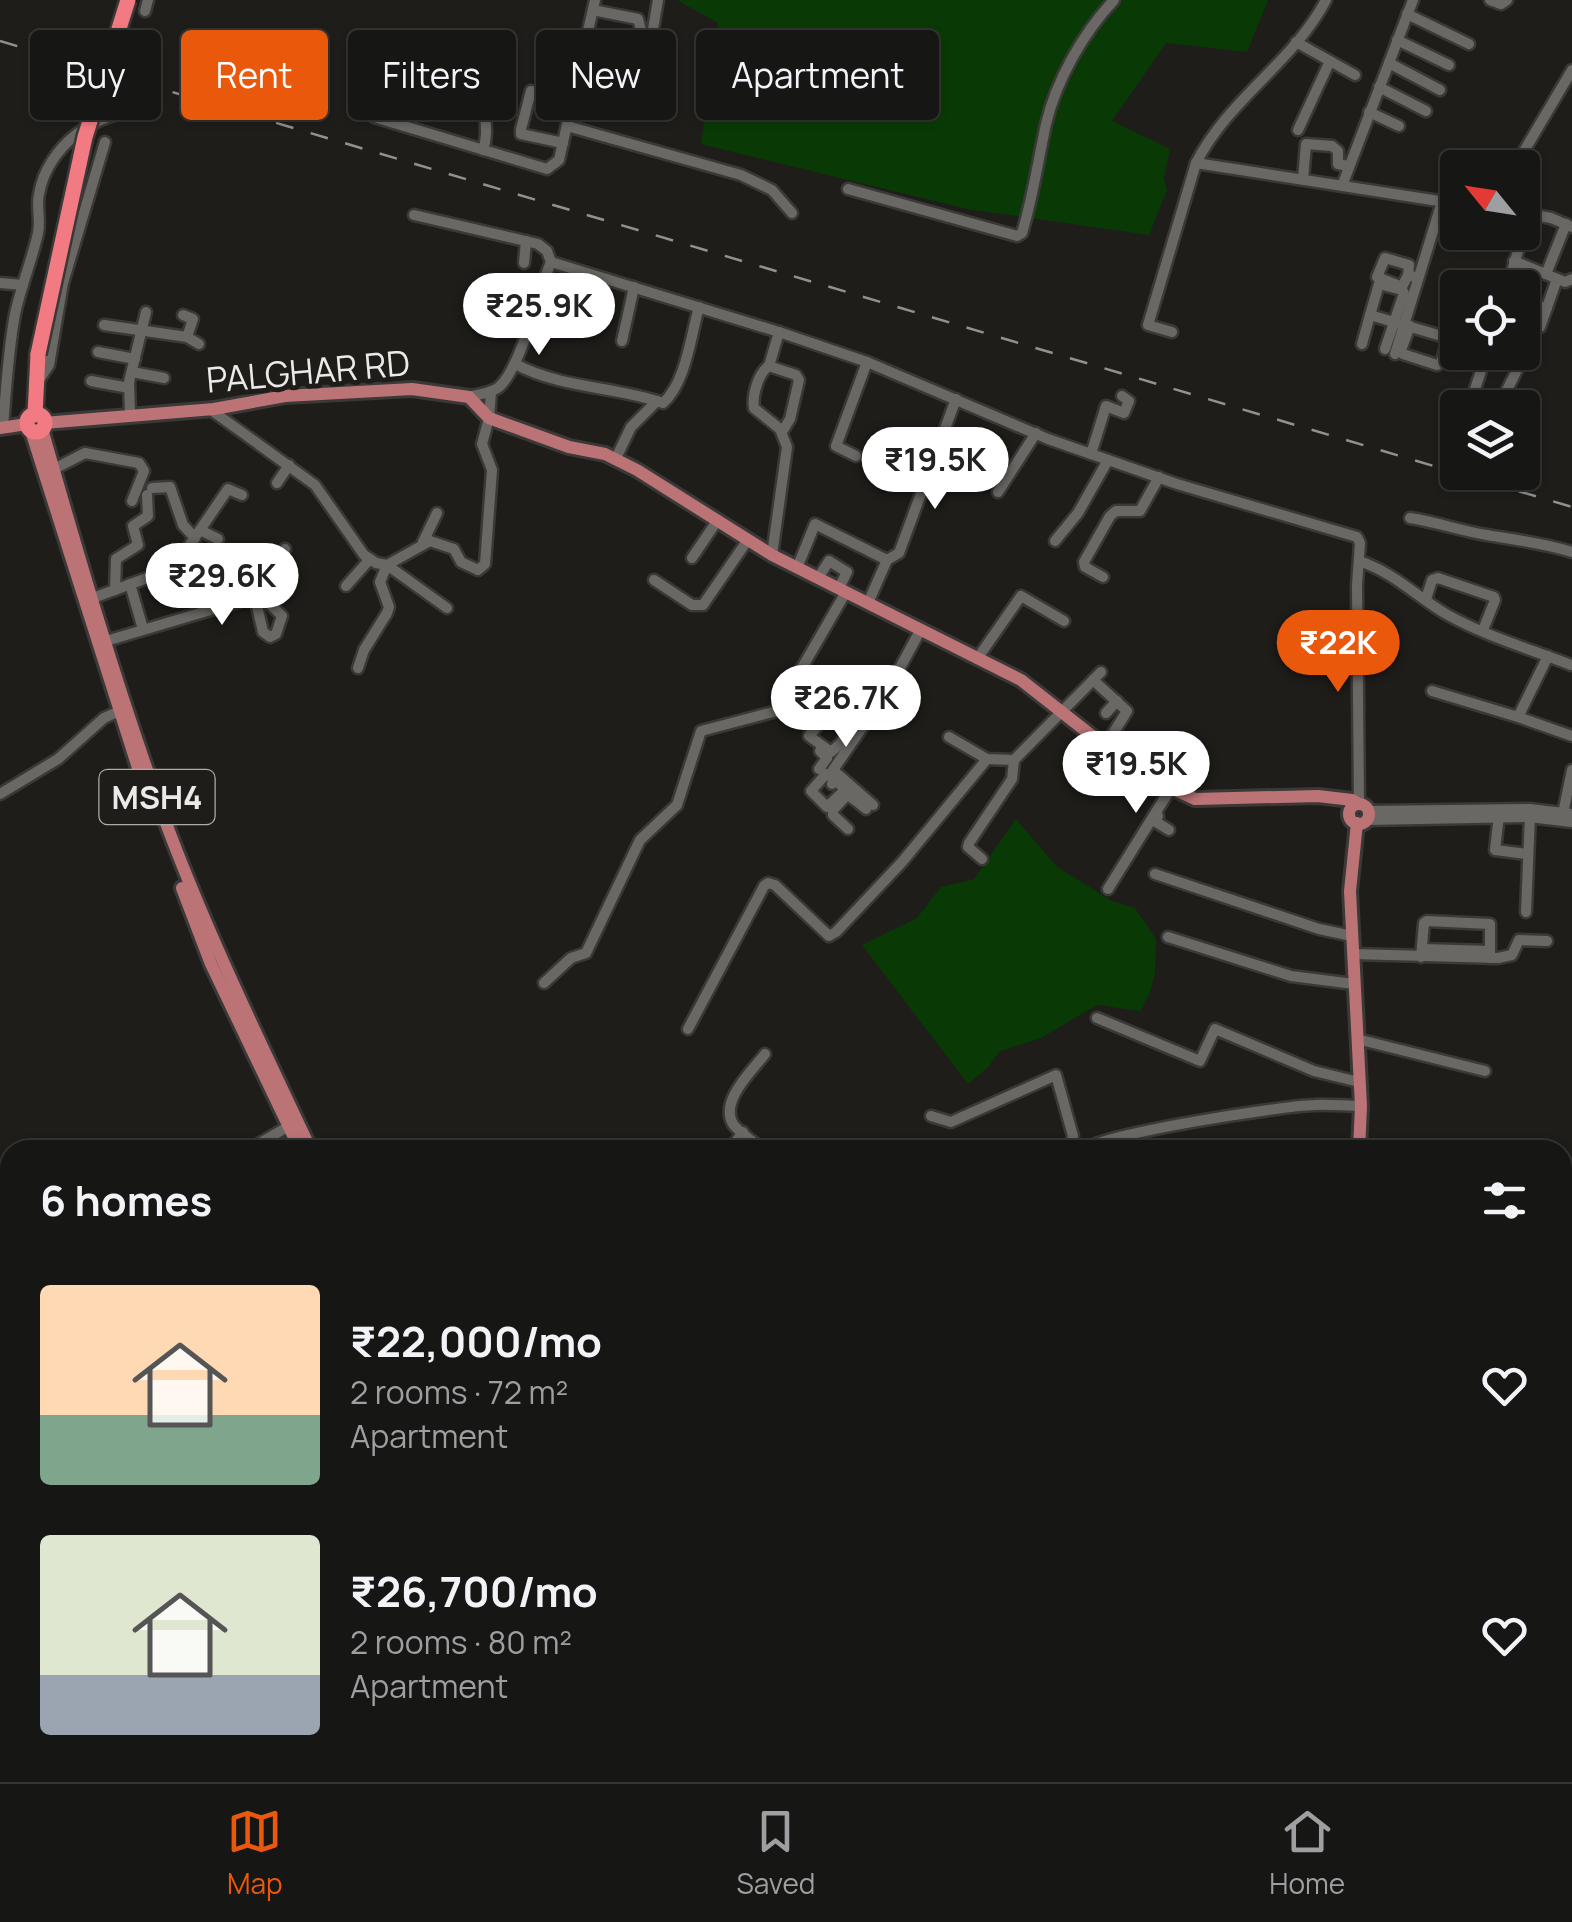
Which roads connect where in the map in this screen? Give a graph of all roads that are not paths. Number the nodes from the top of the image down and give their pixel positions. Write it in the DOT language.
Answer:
graph roads {
  1 [pos="128,0"];
  2 [pos="658,0"];
  3 [pos="1114,0"];
  4 [pos="1326,0"];
  5 [pos="1413,0"];
  6 [pos="1490,0"];
  7 [pos="1507,0"];
  8 [pos="594,5"];
  9 [pos="1407,14"];
  10 [pos="588,30"];
  11 [pos="1398,40"];
  12 [pos="1296,42"];
  13 [pos="1469,44"];
  14 [pos="1330,61"];
  15 [pos="1388,62"];
  16 [pos="1449,65"];
  17 [pos="1572,70"];
  18 [pos="1355,75"];
  19 [pos="1379,87"];
  20 [pos="1440,90"];
  21 [pos="536,93"];
  22 [pos="400,99"];
  23 [pos="1426,111"];
  24 [pos="1370,112"];
  25 [pos="105,120"];
  26 [pos="385,120"];
  27 [pos="486,120"];
  28 [pos="568,120"];
  29 [pos="392,122"];
  30 [pos="567,126"];
  31 [pos="1399,126"];
  32 [pos="1298,130"];
  33 [pos="104,142"];
  34 [pos="563,143"];
  35 [pos="483,150"];
  36 [pos="1525,150"];
  37 [pos="1196,163"];
  38 [pos="1341,167"];
  39 [pos="1303,178"];
  40 [pos="1342,186"];
  41 [pos="848,190"];
  42 [pos="1440,202"];
  43 [pos="1440,207"];
  44 [pos="792,213"];
  45 [pos="414,215"];
  46 [pos="1540,218"];
  47 [pos="1569,226"];
  48 [pos="1567,236"];
  49 [pos="526,241"];
  50 [pos="1517,250"];
  51 [pos="1514,261"];
  52 [pos="524,262"];
  53 [pos="550,262"];
  54 [pos="1511,270"];
  55 [pos="1551,276"];
  56 [pos="1572,278"];
  57 [pos="0,282"];
  58 [pos="22,285"];
  59 [pos="634,288"];
  60 [pos="1540,306"];
  61 [pos="699,307"];
  62 [pos="1547,308"];
  63 [pos="146,312"];
  64 [pos="1370,314"];
  65 [pos="183,315"];
  66 [pos="1403,324"];
  67 [pos="104,325"];
  68 [pos="142,328"];
  69 [pos="1540,328"];
  70 [pos="779,332"];
  71 [pos="1172,332"];
  72 [pos="188,337"];
  73 [pos="622,341"];
  74 [pos="199,344"];
  75 [pos="1362,344"];
  76 [pos="98,352"];
  77 [pos="1390,352"];
  78 [pos="135,359"];
  79 [pos="866,362"];
  80 [pos="516,364"];
  81 [pos="4,365"];
  82 [pos="769,366"];
  83 [pos="132,372"];
  84 [pos="164,378"];
  85 [pos="91,381"];
  86 [pos="36,384"];
  87 [pos="129,388"];
  88 [pos="490,392"];
  89 [pos="469,396"];
  90 [pos="1122,396"];
  91 [pos="956,399"];
  92 [pos="657,401"];
  93 [pos="211,410"];
  94 [pos="130,416"];
  95 [pos="484,417"];
  96 [pos="36,424"];
  97 [pos="2,428"];
  98 [pos="782,432"];
  99 [pos="1036,433"];
  100 [pos="1091,454"];
  101 [pos="856,456"];
  102 [pos="615,460"];
  103 [pos="1108,460"];
  104 [pos="289,465"];
  105 [pos="54,469"];
  106 [pos="1159,477"];
  107 [pos="277,483"];
  108 [pos="998,492"];
  109 [pos="242,494"];
  110 [pos="132,501"];
  111 [pos="437,513"];
  112 [pos="1410,518"];
  113 [pos="717,521"];
  114 [pos="198,534"];
  115 [pos="218,539"];
  116 [pos="747,540"];
  117 [pos="1055,541"];
  118 [pos="424,542"];
  119 [pos="285,549"];
  120 [pos="1572,552"];
  121 [pos="772,555"];
  122 [pos="692,558"];
  123 [pos="370,559"];
  124 [pos="884,559"];
  125 [pos="1359,561"];
  126 [pos="388,565"];
  127 [pos="797,568"];
  128 [pos="1102,577"];
  129 [pos="818,578"];
  130 [pos="654,580"];
  131 [pos="130,584"];
  132 [pos="346,586"];
  133 [pos="868,586"];
  134 [pos="115,590"];
  135 [pos="842,590"];
  136 [pos="93,598"];
  137 [pos="1426,599"];
  138 [pos="868,603"];
  139 [pos="447,608"];
  140 [pos="1064,621"];
  141 [pos="143,629"];
  142 [pos="921,629"];
  143 [pos="1483,630"];
  144 [pos="106,641"];
  145 [pos="1548,656"];
  146 [pos="977,659"];
  147 [pos="1571,666"];
  148 [pos="358,668"];
  149 [pos="1432,691"];
  150 [pos="1117,701"];
  151 [pos="123,709"];
  152 [pos="1065,711"];
  153 [pos="1106,713"];
  154 [pos="1518,717"];
  155 [pos="1572,736"];
  156 [pos="948,737"];
  157 [pos="811,746"];
  158 [pos="1106,746"];
  159 [pos="987,758"];
  160 [pos="1014,760"];
  161 [pos="819,770"];
  162 [pos="1572,770"];
  163 [pos="835,777"];
  164 [pos="812,781"];
  165 [pos="1172,789"];
  166 [pos="0,794"];
  167 [pos="858,797"];
  168 [pos="869,807"];
  169 [pos="1499,813"];
  170 [pos="1530,813"];
  171 [pos="1363,815"];
  172 [pos="1567,817"];
  173 [pos="848,829"];
  174 [pos="1169,830"];
  175 [pos="1527,854"];
  176 [pos="982,859"];
  177 [pos="1154,874"];
  178 [pos="1108,889"];
  179 [pos="1526,912"];
  180 [pos="1352,936"];
  181 [pos="1168,937"];
  182 [pos="1546,940"];
  183 [pos="1422,953"];
  184 [pos="1353,954"];
  185 [pos="1490,955"];
  186 [pos="544,984"];
  187 [pos="1354,984"];
  188 [pos="1097,1018"];
  189 [pos="688,1029"];
  190 [pos="1357,1039"];
  191 [pos="765,1054"];
  192 [pos="1484,1072"];
  193 [pos="1359,1082"];
  194 [pos="281,1099"];
  195 [pos="1361,1106"];
  196 [pos="931,1116"];
  197 [pos="288,1126"];
  198 [pos="742,1132"];
  199 [pos="264,1140"];
  200 [pos="295,1140"];
  201 [pos="305,1140"];
  202 [pos="737,1140"];
  203 [pos="752,1140"];
  204 [pos="1073,1140"];
  205 [pos="1104,1140"];
  206 [pos="1359,1140"];
  1 -- 86 [label="highway, bridge"];
  2 -- 8 [label="street"];
  3 -- 41 [label="street"];
  4 -- 12 [label="street"];
  5 -- 9 [label="street"];
  6 -- 7 [label="street"];
  8 -- 10 [label="street"];
  9 -- 11 [label="street"];
  9 -- 13 [label="street"];
  11 -- 15 [label="street"];
  11 -- 16 [label="street"];
  12 -- 14 [label="street"];
  12 -- 37 [label="street"];
  14 -- 18 [label="street"];
  14 -- 32 [label="street"];
  15 -- 19 [label="street"];
  15 -- 20 [label="street"];
  17 -- 36 [label="street"];
  19 -- 23 [label="street"];
  19 -- 24 [label="street"];
  21 -- 34 [label="street"];
  22 -- 22 [label="street"];
  24 -- 31 [label="street"];
  24 -- 38 [label="street"];
  25 -- 58 [label="street"];
  26 -- 29 [label="street"];
  27 -- 35 [label="street"];
  28 -- 30 [label="street"];
  29 -- 35 [label="street"];
  30 -- 34 [label="street"];
  30 -- 44 [label="street"];
  33 -- 86 [label="street"];
  34 -- 35 [label="street"];
  37 -- 39 [label="street"];
  37 -- 71 [label="street"];
  38 -- 39 [label="street"];
  38 -- 40 [label="street"];
  39 -- 40 [label="street"];
  40 -- 42 [label="street"];
  43 -- 66 [label="street"];
  45 -- 49 [label="street"];
  46 -- 47 [label="street"];
  47 -- 48 [label="street"];
  48 -- 55 [label="street"];
  49 -- 52 [label="street"];
  49 -- 53 [label="street"];
  50 -- 51 [label="street"];
  51 -- 54 [label="street"];
  51 -- 55 [label="street"];
  53 -- 59 [label="street"];
  53 -- 80 [label="street"];
  55 -- 56 [label="street"];
  55 -- 62 [label="street"];
  57 -- 58 [label="street"];
  58 -- 81 [label="street"];
  59 -- 61 [label="street"];
  59 -- 73 [label="street"];
  60 -- 62 [label="street"];
  61 -- 70 [label="street"];
  61 -- 92 [label="street"];
  62 -- 69 [label="street"];
  63 -- 68 [label="street"];
  64 -- 66 [label="street"];
  64 -- 66 [label="street"];
  64 -- 75 [label="street"];
  65 -- 72 [label="street"];
  66 -- 66 [label="street"];
  66 -- 77 [label="street"];
  67 -- 68 [label="street"];
  68 -- 72 [label="street"];
  68 -- 78 [label="street"];
  70 -- 79 [label="street"];
  70 -- 82 [label="street"];
  72 -- 74 [label="street"];
  76 -- 78 [label="street"];
  78 -- 83 [label="street"];
  79 -- 91 [label="street"];
  79 -- 101 [label="street"];
  80 -- 88 [label="street"];
  80 -- 92 [label="street"];
  81 -- 97 [label="street"];
  82 -- 98 [label="street"];
  82 -- 98 [label="street"];
  83 -- 84 [label="street"];
  83 -- 87 [label="street"];
  85 -- 87 [label="street"];
  86 -- 96 [label="highway"];
  87 -- 94 [label="street"];
  88 -- 89 [label="street, PALGHAR RD"];
  88 -- 95 [label="street"];
  89 -- 93 [label="main road, PALGHAR RD"];
  89 -- 95 [label="main road"];
  90 -- 100 [label="street"];
  91 -- 99 [label="street"];
  91 -- 124 [label="street"];
  92 -- 102 [label="street"];
  93 -- 94 [label="main road, PALGHAR RD"];
  93 -- 104 [label="street"];
  94 -- 96 [label="main road, PALGHAR RD"];
  95 -- 102 [label="main road"];
  95 -- 118 [label="street"];
  96 -- 97 [label="main road, PALGHAR RD"];
  96 -- 105 [label="main road, MSH4"];
  96 -- 151 [label="main road, MSH4"];
  98 -- 121 [label="street"];
  99 -- 100 [label="street"];
  99 -- 108 [label="street"];
  100 -- 103 [label="street"];
  102 -- 113 [label="main road"];
  103 -- 106 [label="street"];
  103 -- 117 [label="street"];
  104 -- 107 [label="street"];
  104 -- 123 [label="street"];
  105 -- 110 [label="street"];
  105 -- 136 [label="main road, MSH4"];
  106 -- 125 [label="street"];
  106 -- 128 [label="street"];
  109 -- 114 [label="street"];
  111 -- 118 [label="street"];
  112 -- 120 [label="street"];
  113 -- 116 [label="main road"];
  113 -- 122 [label="street"];
  114 -- 115 [label="street"];
  114 -- 131 [label="street"];
  114 -- 134 [label="street"];
  116 -- 121 [label="main road"];
  116 -- 130 [label="street"];
  118 -- 126 [label="street"];
  119 -- 141 [label="street"];
  121 -- 127 [label="main road"];
  123 -- 126 [label="street"];
  123 -- 132 [label="street"];
  124 -- 127 [label="street"];
  124 -- 133 [label="street"];
  124 -- 138 [label="street"];
  125 -- 137 [label="street"];
  125 -- 171 [label="street"];
  126 -- 139 [label="street"];
  126 -- 148 [label="street"];
  127 -- 129 [label="main road"];
  129 -- 135 [label="main road"];
  129 -- 135 [label="street"];
  131 -- 134 [label="street"];
  131 -- 141 [label="street"];
  134 -- 136 [label="street"];
  135 -- 138 [label="main road"];
  135 -- 186 [label="street"];
  136 -- 144 [label="main road, MSH4"];
  137 -- 143 [label="street"];
  137 -- 143 [label="street"];
  138 -- 142 [label="main road"];
  140 -- 146 [label="street"];
  141 -- 144 [label="street"];
  142 -- 146 [label="main road"];
  142 -- 163 [label="street"];
  143 -- 145 [label="street"];
  144 -- 151 [label="main road, MSH4"];
  145 -- 147 [label="street"];
  145 -- 154 [label="street"];
  146 -- 152 [label="main road"];
  149 -- 154 [label="street"];
  150 -- 152 [label="street"];
  150 -- 153 [label="street"];
  150 -- 158 [label="street"];
  151 -- 166 [label="street"];
  151 -- 194 [label="main road, MSH4"];
  152 -- 158 [label="main road"];
  152 -- 160 [label="street"];
  154 -- 155 [label="street"];
  156 -- 159 [label="street"];
  157 -- 161 [label="street"];
  158 -- 165 [label="main road"];
  159 -- 160 [label="street"];
  159 -- 189 [label="street"];
  160 -- 176 [label="street"];
  161 -- 163 [label="street"];
  161 -- 164 [label="street"];
  162 -- 172 [label="street"];
  163 -- 167 [label="street"];
  165 -- 171 [label="main road"];
  165 -- 174 [label="street"];
  165 -- 178 [label="street"];
  167 -- 168 [label="street"];
  167 -- 173 [label="street"];
  169 -- 170 [label="street"];
  169 -- 171 [label="street"];
  169 -- 175 [label="street"];
  170 -- 172 [label="street"];
  170 -- 175 [label="street"];
  171 -- 180 [label="main road"];
  175 -- 179 [label="street"];
  177 -- 180 [label="street"];
  180 -- 184 [label="main road"];
  181 -- 187 [label="street"];
  182 -- 185 [label="street"];
  183 -- 184 [label="street"];
  183 -- 185 [label="street"];
  183 -- 185 [label="street"];
  184 -- 187 [label="main road"];
  187 -- 190 [label="main road"];
  188 -- 193 [label="street"];
  190 -- 192 [label="street"];
  190 -- 193 [label="main road"];
  191 -- 198 [label="street"];
  193 -- 195 [label="main road"];
  194 -- 197 [label="main road, MSH4"];
  194 -- 201 [label="main road, MSH4"];
  195 -- 205 [label="street"];
  195 -- 206 [label="main road"];
  196 -- 204 [label="street"];
  197 -- 199 [label="street"];
  197 -- 200 [label="main road, MSH4"];
  198 -- 202 [label="street"];
  198 -- 203 [label="street"];
}
